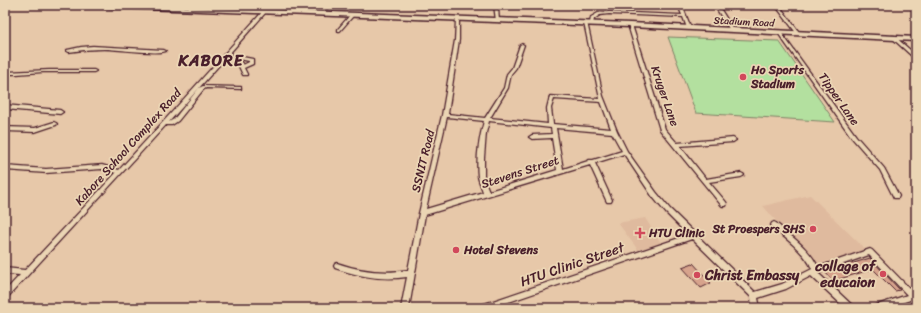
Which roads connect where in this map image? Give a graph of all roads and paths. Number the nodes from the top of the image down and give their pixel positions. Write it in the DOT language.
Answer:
graph roads {
  1 [pos="92,5"];
  2 [pos="496,5"];
  3 [pos="680,5"];
  4 [pos="716,5"];
  5 [pos="777,5"];
  6 [pos="264,10"];
  7 [pos="352,15"];
  8 [pos="684,16"];
  9 [pos="457,19"];
  10 [pos="498,21"];
  11 [pos="589,23"];
  12 [pos="630,25"];
  13 [pos="689,28"];
  14 [pos="339,30"];
  15 [pos="731,30"];
  16 [pos="780,32"];
  17 [pos="798,33"];
  18 [pos="893,37"];
  19 [pos="916,39"];
  20 [pos="522,45"];
  21 [pos="69,51"];
  22 [pos="164,51"];
  23 [pos="229,52"];
  24 [pos="234,56"];
  25 [pos="916,57"];
  26 [pos="243,67"];
  27 [pos="94,71"];
  28 [pos="5,72"];
  29 [pos="245,74"];
  30 [pos="239,88"];
  31 [pos="603,101"];
  32 [pos="5,107"];
  33 [pos="60,112"];
  34 [pos="445,115"];
  35 [pos="487,119"];
  36 [pos="165,123"];
  37 [pos="54,124"];
  38 [pos="552,126"];
  39 [pos="5,129"];
  40 [pos="614,131"];
  41 [pos="554,136"];
  42 [pos="532,137"];
  43 [pos="733,140"];
  44 [pos="676,145"];
  45 [pos="625,152"];
  46 [pos="591,162"];
  47 [pos="5,168"];
  48 [pos="560,170"];
  49 [pos="120,172"];
  50 [pos="741,175"];
  51 [pos="705,181"];
  52 [pos="487,194"];
  53 [pos="896,196"];
  54 [pos="609,200"];
  55 [pos="724,204"];
  56 [pos="422,213"];
  57 [pos="774,225"];
  58 [pos="694,236"];
  59 [pos="337,266"];
  60 [pos="5,271"];
  61 [pos="814,272"];
  62 [pos="26,273"];
  63 [pos="411,273"];
  64 [pos="5,296"];
  65 [pos="754,296"];
  66 [pos="405,308"];
  67 [pos="481,308"];
  68 [pos="756,308"];
  69 [pos="850,308"];
  70 [pos="877,308"];
  1 -- 6 [label="main road, Stadium Road"];
  2 -- 10 [label="street"];
  3 -- 8 [label="street"];
  4 -- 15 [label="street"];
  5 -- 17 [label="street"];
  6 -- 7 [label="main road, Stadium Road"];
  6 -- 23 [label="street, Kabore School Complex Road"];
  7 -- 9 [label="main road, Stadium Road"];
  7 -- 14 [label="street"];
  8 -- 11 [label="street"];
  8 -- 13 [label="street"];
  9 -- 10 [label="main road, Stadium Road"];
  9 -- 34 [label="street, SSNIT Road"];
  10 -- 11 [label="main road, Stadium Road"];
  11 -- 12 [label="main road, Stadium Road"];
  11 -- 31 [label="street"];
  12 -- 13 [label="main road, Stadium Road"];
  12 -- 44 [label="street, Kruger Lane"];
  13 -- 15 [label="main road, Stadium Road"];
  15 -- 16 [label="main road, Stadium Road"];
  16 -- 17 [label="main road, Stadium Road"];
  16 -- 53 [label="street, Tipper Lane"];
  17 -- 18 [label="main road, Stadium Road"];
  18 -- 19 [label="main road, Stadium Road"];
  18 -- 25 [label="street"];
  20 -- 35 [label="street"];
  21 -- 22 [label="street"];
  23 -- 24 [label="street"];
  23 -- 36 [label="street, Kabore School Complex Road"];
  24 -- 26 [label="street"];
  24 -- 26 [label="street"];
  26 -- 29 [label="street"];
  27 -- 28 [label="street"];
  30 -- 36 [label="street"];
  31 -- 38 [label="street"];
  31 -- 40 [label="street"];
  32 -- 33 [label="street"];
  34 -- 35 [label="street"];
  34 -- 56 [label="street, SSNIT Road"];
  35 -- 38 [label="street"];
  35 -- 52 [label="street"];
  36 -- 49 [label="street, Kabore School Complex Road"];
  37 -- 39 [label="street"];
  38 -- 40 [label="street"];
  38 -- 41 [label="street"];
  40 -- 45 [label="street"];
  41 -- 42 [label="street"];
  41 -- 48 [label="street"];
  43 -- 44 [label="street"];
  44 -- 51 [label="street, Kruger Lane"];
  45 -- 46 [label="street, Stevens Street"];
  45 -- 58 [label="street"];
  46 -- 48 [label="street, Stevens Street"];
  46 -- 54 [label="street"];
  47 -- 49 [label="street"];
  48 -- 52 [label="street, Stevens Street"];
  49 -- 62 [label="street, Kabore School Complex Road"];
  50 -- 51 [label="street"];
  51 -- 55 [label="street, Kruger Lane"];
  52 -- 56 [label="street, Stevens Street"];
  56 -- 63 [label="street, SSNIT Road"];
  57 -- 61 [label="street"];
  58 -- 65 [label="street"];
  58 -- 67 [label="street, HTU Clinic Street"];
  59 -- 63 [label="street"];
  60 -- 62 [label="street"];
  61 -- 65 [label="street"];
  61 -- 69 [label="street"];
  61 -- 70 [label="street"];
  62 -- 64 [label="street, Kabore School Complex Road"];
  63 -- 66 [label="street, SSNIT Road"];
  65 -- 68 [label="street"];
}
